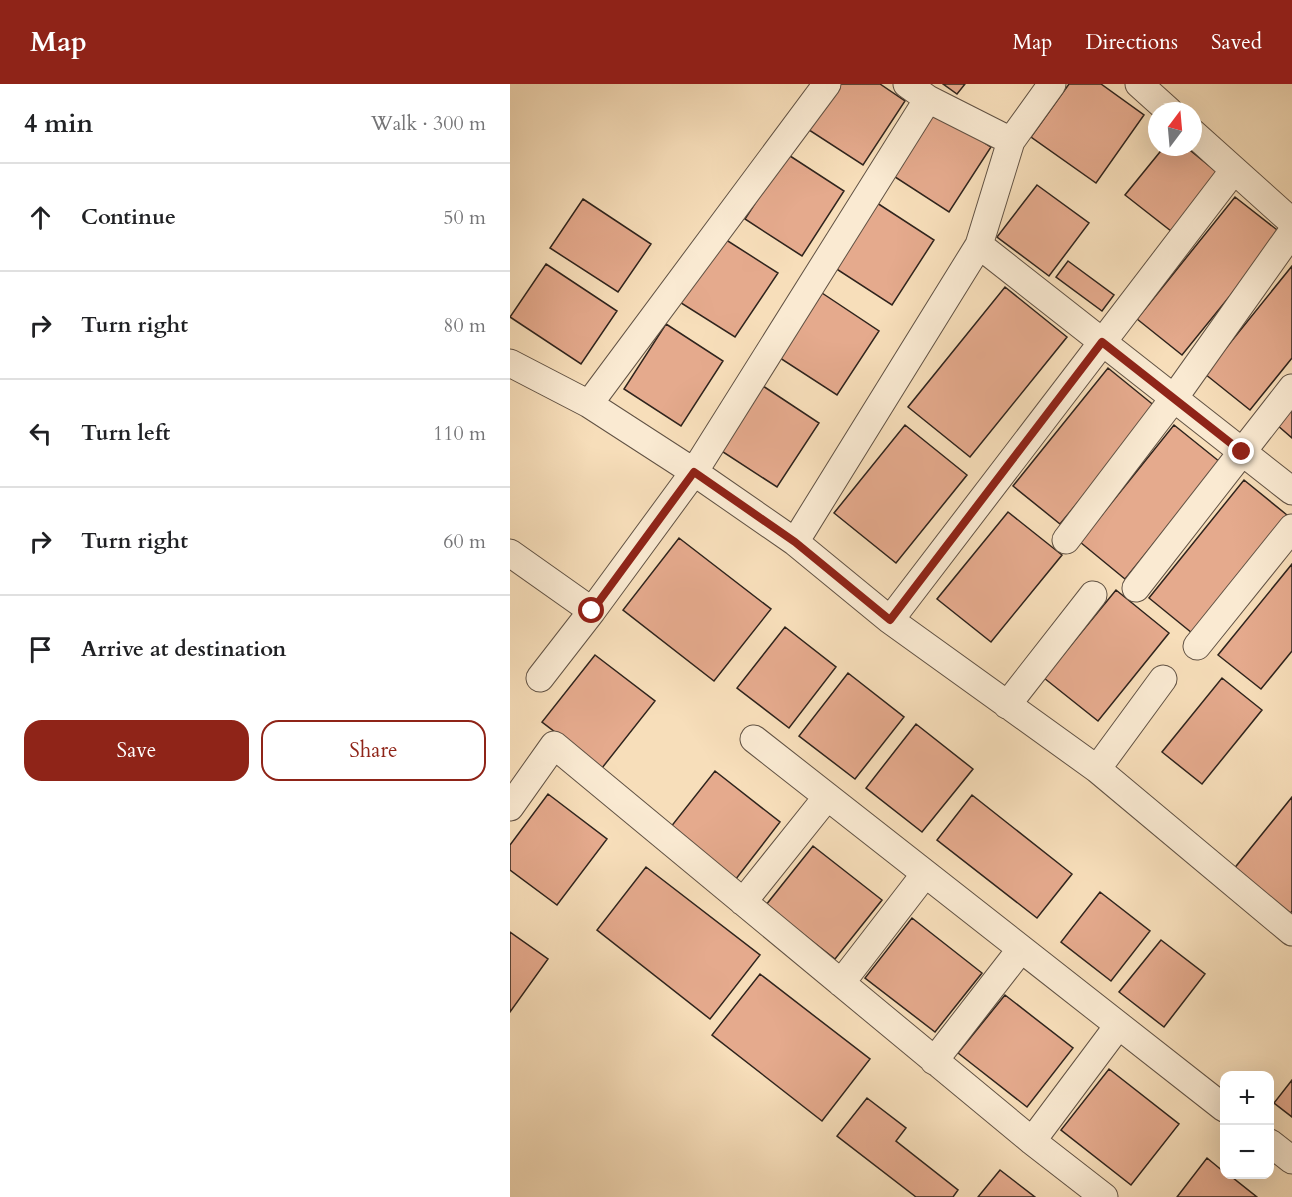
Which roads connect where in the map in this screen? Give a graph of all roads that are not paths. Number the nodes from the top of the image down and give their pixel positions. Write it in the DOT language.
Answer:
graph roads {
  1 [pos="827,84"];
  2 [pos="1052,84"];
  3 [pos="1139,84"];
  4 [pos="918,92"];
  5 [pos="1159,102"];
  6 [pos="1011,141"];
  7 [pos="1202,141"];
  8 [pos="1234,170"];
  9 [pos="1292,222"];
  10 [pos="1292,232"];
  11 [pos="979,245"];
  12 [pos="1102,342"];
  13 [pos="510,363"];
  14 [pos="1292,388"];
  15 [pos="1174,398"];
  16 [pos="589,404"];
  17 [pos="1242,452"];
  18 [pos="694,472"];
  19 [pos="1292,491"];
  20 [pos="1292,528"];
  21 [pos="1066,540"];
  22 [pos="795,542"];
  23 [pos="510,553"];
  24 [pos="1136,588"];
  25 [pos="1093,595"];
  26 [pos="592,611"];
  27 [pos="890,620"];
  28 [pos="1197,646"];
  29 [pos="540,678"];
  30 [pos="1163,679"];
  31 [pos="1007,705"];
  32 [pos="754,739"];
  33 [pos="1097,770"];
  34 [pos="827,797"];
  35 [pos="510,807"];
  36 [pos="925,874"];
  37 [pos="743,902"];
  38 [pos="1292,932"];
  39 [pos="1021,949"];
  40 [pos="841,983"];
  41 [pos="1118,1026"];
  42 [pos="934,1061"];
  43 [pos="1220,1105"];
  44 [pos="1032,1141"];
  45 [pos="1274,1147"];
  46 [pos="1292,1160"];
  47 [pos="1104,1197"];
  1 -- 16 [label="lane"];
  2 -- 6 [label="lane"];
  3 -- 5 [label="lane"];
  4 -- 6 [label="lane"];
  4 -- 18 [label="lane"];
  6 -- 11 [label="lane"];
  7 -- 8 [label="lane"];
  8 -- 9 [label="lane"];
  8 -- 12 [label="lane"];
  10 -- 15 [label="lane"];
  11 -- 12 [label="lane"];
  11 -- 22 [label="lane"];
  12 -- 15 [label="lane"];
  12 -- 27 [label="lane"];
  13 -- 16 [label="lane"];
  14 -- 17 [label="lane"];
  15 -- 17 [label="lane"];
  15 -- 21 [label="lane"];
  16 -- 18 [label="lane"];
  17 -- 19 [label="lane"];
  17 -- 24 [label="lane"];
  18 -- 22 [label="lane"];
  18 -- 26 [label="lane"];
  20 -- 28 [label="lane"];
  22 -- 27 [label="lane"];
  23 -- 26 [label="lane"];
  25 -- 31 [label="lane"];
  26 -- 29 [label="lane"];
  27 -- 31 [label="lane"];
  30 -- 33 [label="lane"];
  31 -- 33 [label="lane"];
  32 -- 34 [label="lane"];
  33 -- 38 [label="lane"];
  34 -- 36 [label="lane"];
  34 -- 37 [label="lane"];
  35 -- 37 [label="lane"];
  36 -- 39 [label="lane"];
  36 -- 40 [label="lane"];
  37 -- 40 [label="lane"];
  39 -- 41 [label="lane"];
  39 -- 42 [label="lane"];
  40 -- 42 [label="lane"];
  41 -- 43 [label="lane"];
  41 -- 44 [label="lane"];
  42 -- 44 [label="lane"];
  44 -- 47 [label="lane"];
  45 -- 46 [label="lane"];
}
